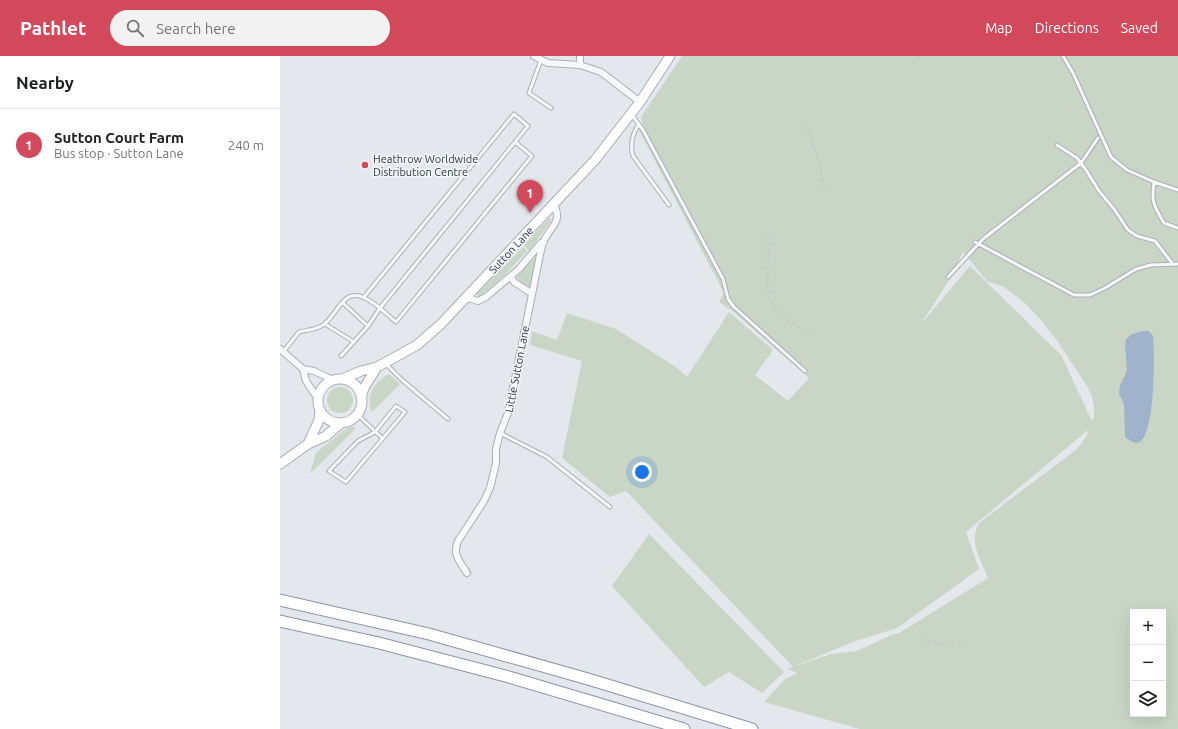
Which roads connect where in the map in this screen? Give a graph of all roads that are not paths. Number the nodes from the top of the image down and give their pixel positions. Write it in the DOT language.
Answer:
graph roads {
  1 [pos="534,56"];
  2 [pos="580,56"];
  3 [pos="670,56"];
  4 [pos="1063,56"];
  5 [pos="542,60"];
  6 [pos="580,65"];
  7 [pos="640,102"];
  8 [pos="551,108"];
  9 [pos="631,114"];
  10 [pos="639,124"];
  11 [pos="1098,138"];
  12 [pos="515,142"];
  13 [pos="1057,145"];
  14 [pos="1081,163"];
  15 [pos="1154,182"];
  16 [pos="1178,190"];
  17 [pos="554,205"];
  18 [pos="669,205"];
  19 [pos="1178,228"];
  20 [pos="544,240"];
  21 [pos="976,243"];
  22 [pos="1172,263"];
  23 [pos="1178,264"];
  24 [pos="511,276"];
  25 [pos="948,277"];
  26 [pos="531,293"];
  27 [pos="364,297"];
  28 [pos="467,298"];
  29 [pos="343,303"];
  30 [pos="380,308"];
  31 [pos="325,324"];
  32 [pos="368,326"];
  33 [pos="354,342"];
  34 [pos="282,351"];
  35 [pos="341,356"];
  36 [pos="381,365"];
  37 [pos="303,370"];
  38 [pos="805,371"];
  39 [pos="338,380"];
  40 [pos="361,397"];
  41 [pos="318,399"];
  42 [pos="320,411"];
  43 [pos="357,414"];
  44 [pos="448,419"];
  45 [pos="341,423"];
  46 [pos="375,432"];
  47 [pos="500,433"];
  48 [pos="382,438"];
  49 [pos="308,444"];
  50 [pos="280,464"];
  51 [pos="610,507"];
  52 [pos="467,573"];
  53 [pos="280,600"];
  54 [pos="280,621"];
  55 [pos="684,729"];
  56 [pos="752,729"];
  1 -- 5 [label="street"];
  2 -- 6 [label="street"];
  3 -- 7 [label="street, Sutton Lane"];
  4 -- 15 [label="lane"];
  5 -- 6 [label="street"];
  5 -- 8 [label="lane"];
  6 -- 7 [label="street"];
  7 -- 9 [label="street, Sutton Lane"];
  9 -- 10 [label="lane"];
  9 -- 17 [label="street, Sutton Lane"];
  10 -- 18 [label="lane"];
  10 -- 38 [label="lane"];
  11 -- 14 [label="lane"];
  12 -- 27 [label="lane"];
  12 -- 30 [label="lane"];
  12 -- 30 [label="lane"];
  13 -- 14 [label="lane"];
  14 -- 21 [label="lane"];
  14 -- 22 [label="lane"];
  15 -- 16 [label="lane"];
  15 -- 19 [label="lane"];
  17 -- 20 [label="street, Little Sutton Lane"];
  17 -- 28 [label="street, Sutton Lane"];
  20 -- 24 [label="street"];
  20 -- 26 [label="street, Little Sutton Lane"];
  21 -- 22 [label="lane"];
  21 -- 25 [label="lane"];
  22 -- 23 [label="lane"];
  24 -- 26 [label="street"];
  24 -- 28 [label="street"];
  26 -- 47 [label="street, Little Sutton Lane"];
  27 -- 29 [label="lane"];
  27 -- 30 [label="lane"];
  28 -- 36 [label="street, Sutton Lane"];
  29 -- 31 [label="lane"];
  29 -- 32 [label="lane"];
  30 -- 32 [label="lane"];
  31 -- 33 [label="lane"];
  31 -- 34 [label="lane"];
  32 -- 33 [label="lane"];
  33 -- 35 [label="lane"];
  34 -- 37 [label="street"];
  36 -- 39 [label="street, Sutton Lane"];
  36 -- 40 [label="street"];
  36 -- 44 [label="lane"];
  37 -- 39 [label="street"];
  37 -- 41 [label="street"];
  39 -- 40 [label="street"];
  39 -- 41 [label="street"];
  40 -- 43 [label="street"];
  41 -- 42 [label="street"];
  42 -- 45 [label="street"];
  42 -- 49 [label="street"];
  43 -- 45 [label="street"];
  43 -- 46 [label="lane"];
  45 -- 49 [label="street"];
  46 -- 48 [label="lane"];
  46 -- 48 [label="lane"];
  46 -- 48 [label="lane"];
  47 -- 51 [label="lane"];
  47 -- 52 [label="street, Little Sutton Lane"];
  49 -- 50 [label="street"];
  53 -- 56 [label="highway"];
  54 -- 55 [label="highway"];
}
